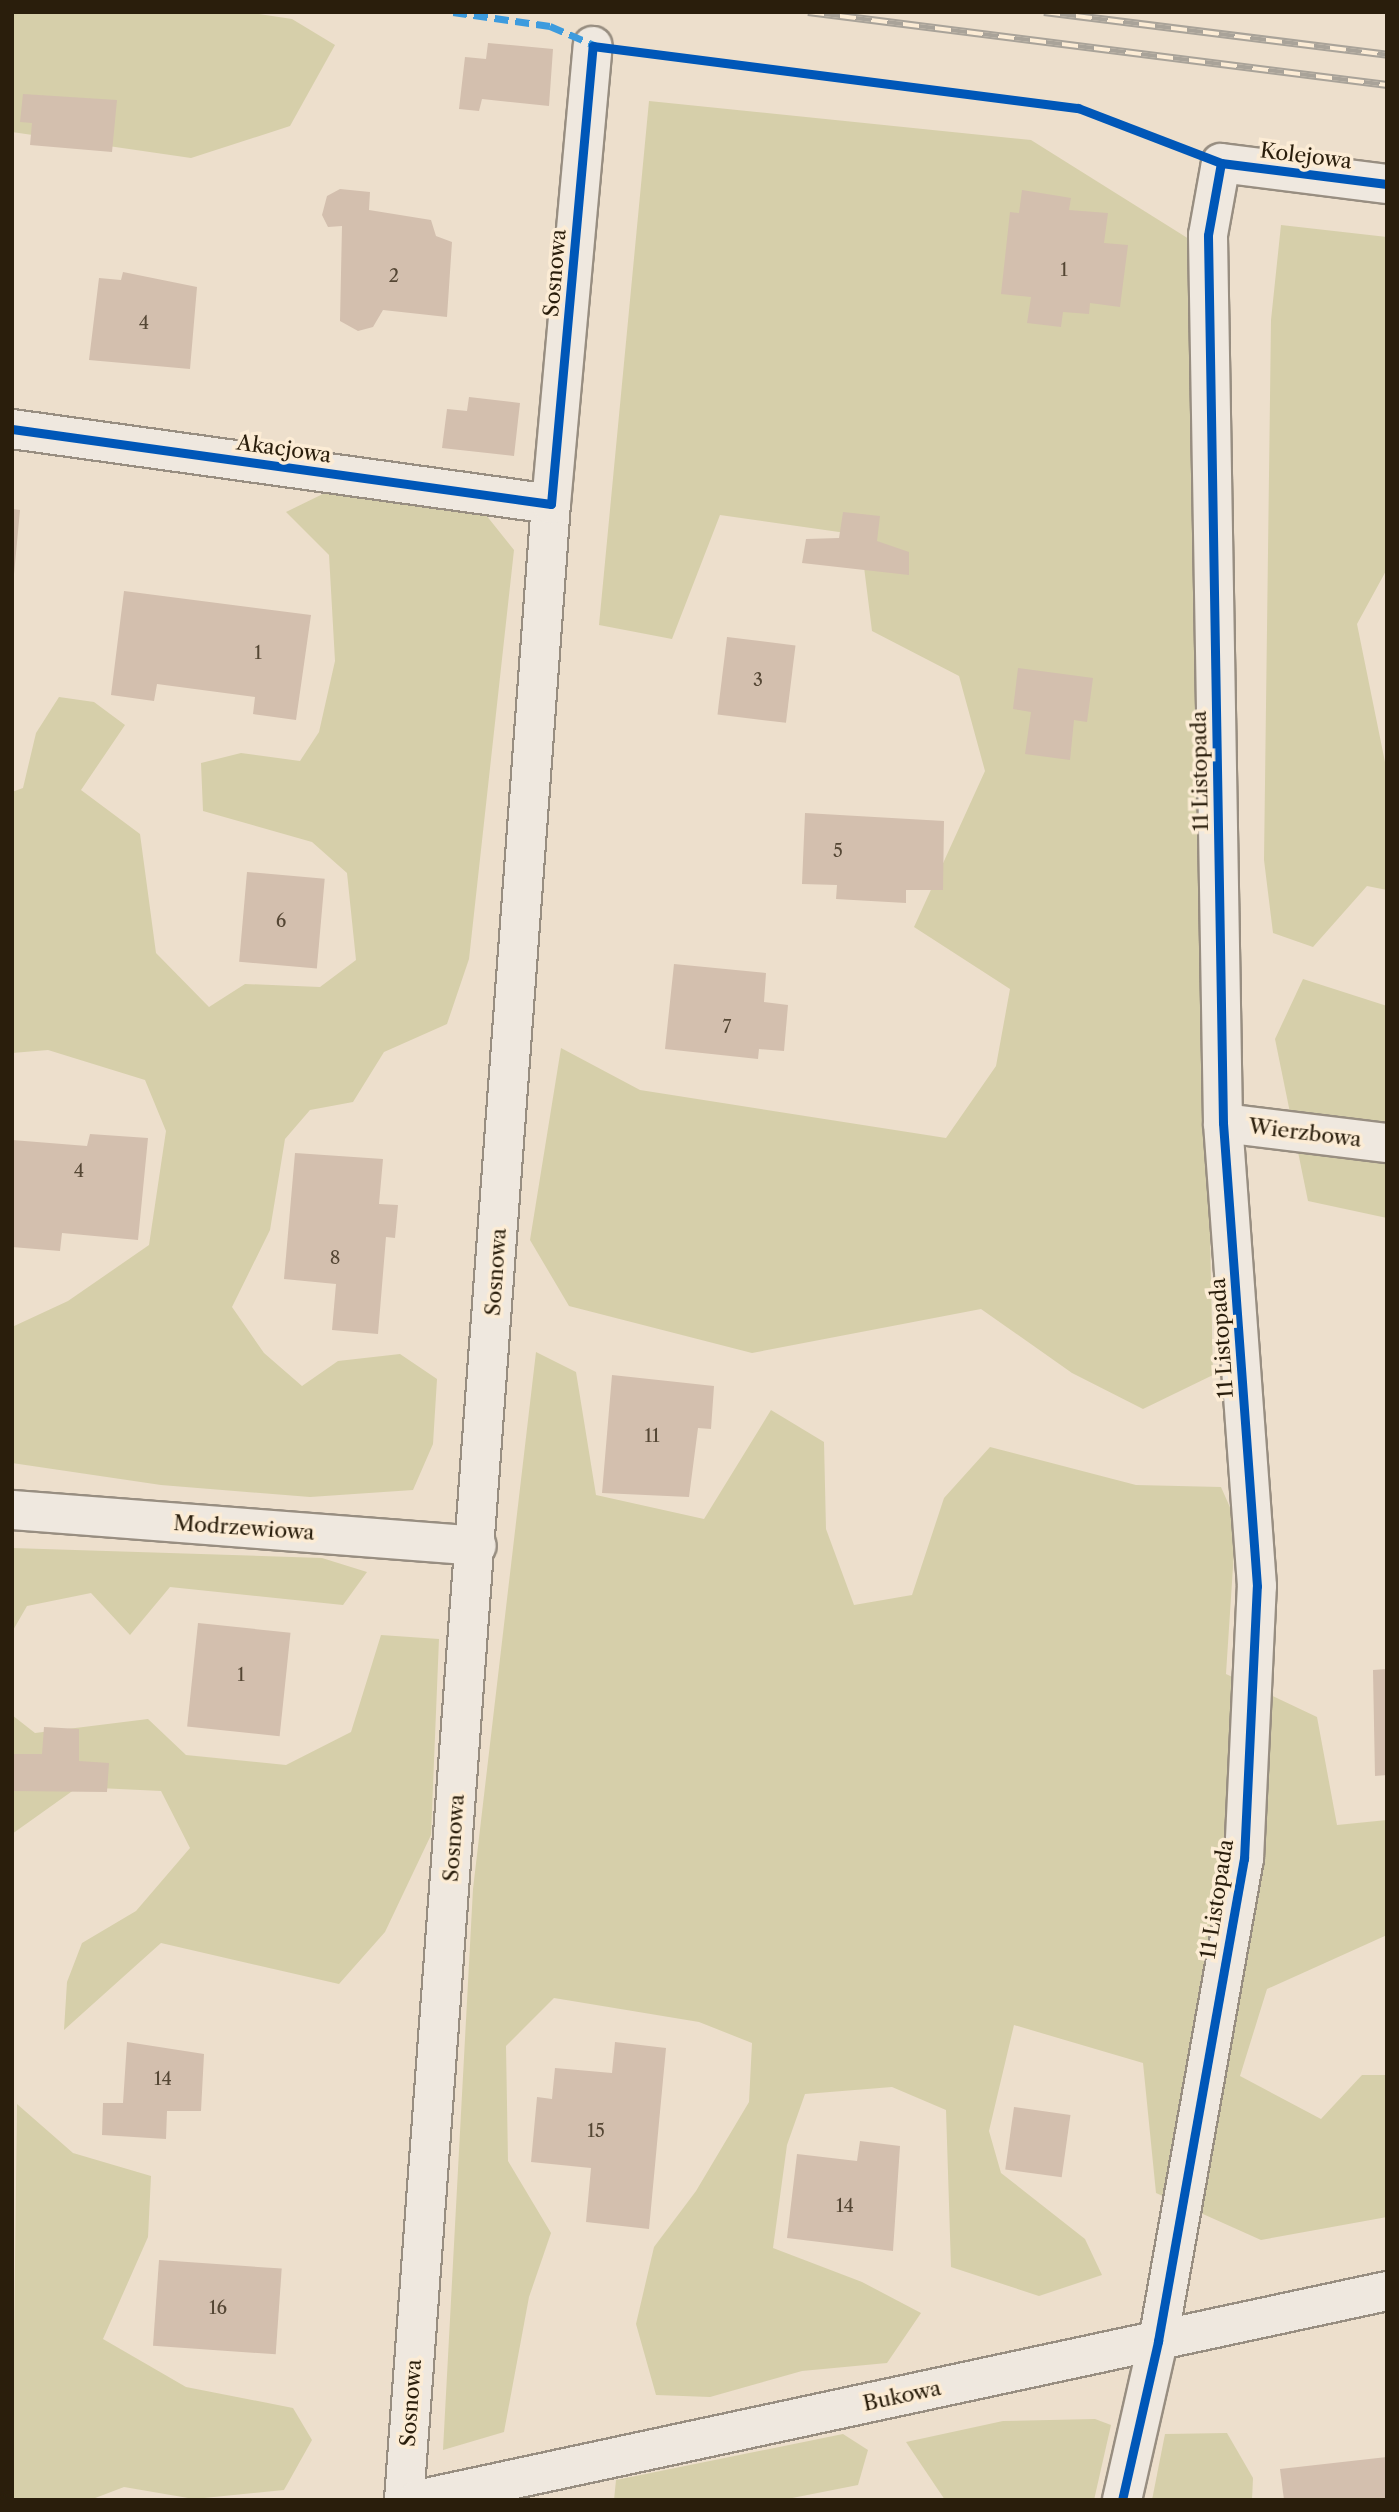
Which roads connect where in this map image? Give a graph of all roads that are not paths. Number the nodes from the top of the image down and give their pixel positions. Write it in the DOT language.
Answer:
graph roads {
  1 [pos="593,46"];
  2 [pos="1221,163"];
  3 [pos="1387,184"];
  4 [pos="12,429"];
  5 [pos="551,504"];
  6 [pos="1223,1123"];
  7 [pos="1387,1143"];
  8 [pos="12,1510"];
  9 [pos="477,1546"];
  10 [pos="1387,2291"];
  11 [pos="1158,2341"];
  12 [pos="404,2500"];
  13 [pos="417,2500"];
  14 [pos="1122,2500"];
  1 -- 5 [label="street, Sosnowa"];
  2 -- 3 [label="street, Kolejowa"];
  2 -- 6 [label="street, 11 Listopada"];
  4 -- 5 [label="street, Akacjowa"];
  5 -- 9 [label="street, Sosnowa"];
  6 -- 7 [label="street, Wierzbowa"];
  6 -- 11 [label="street, 11 Listopada"];
  8 -- 9 [label="street, Modrzewiowa"];
  9 -- 12 [label="street, Sosnowa"];
  10 -- 11 [label="street, Bukowa"];
  11 -- 13 [label="street, Bukowa"];
  11 -- 14 [label="street, 11 Listopada"];
}
